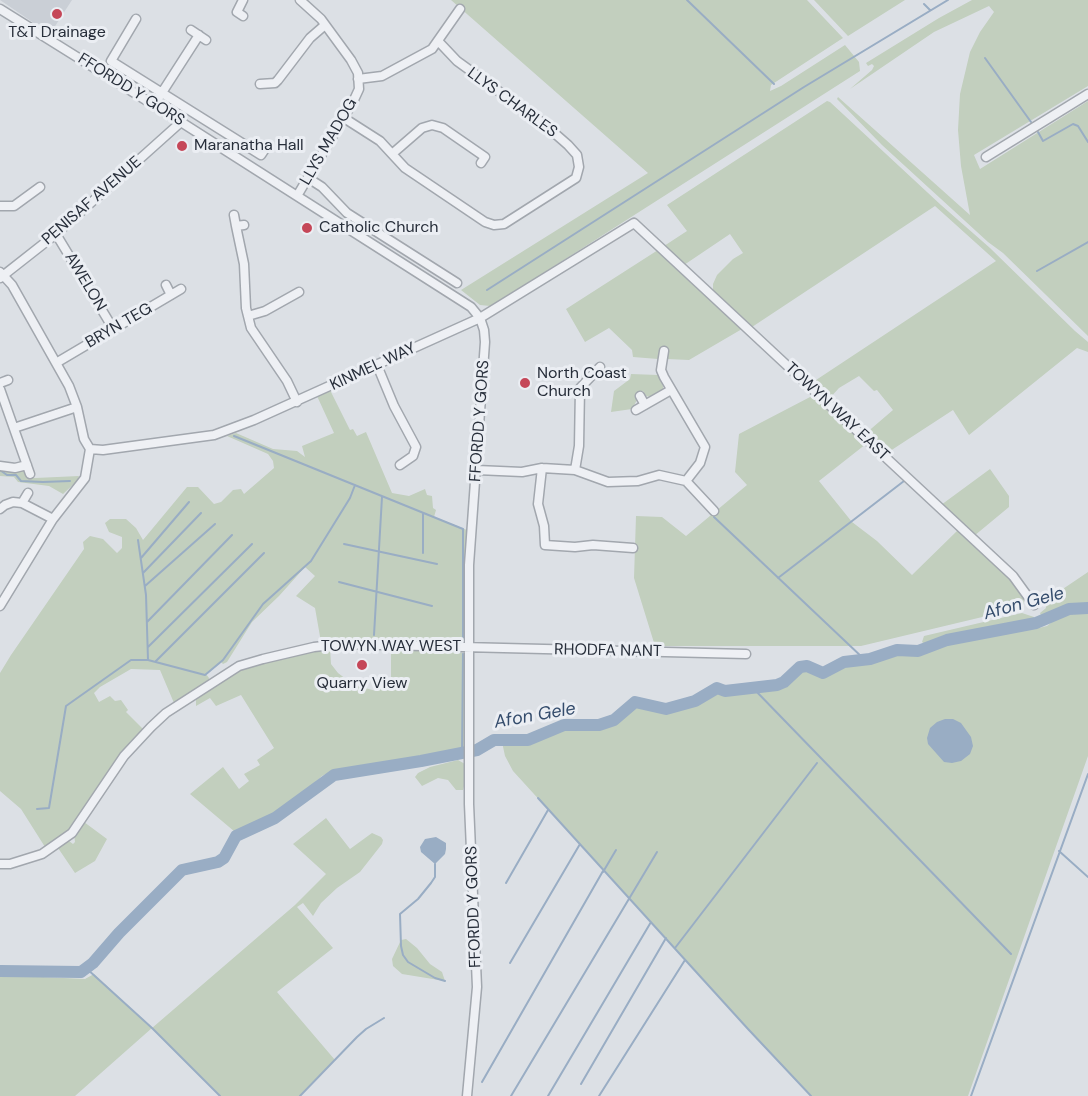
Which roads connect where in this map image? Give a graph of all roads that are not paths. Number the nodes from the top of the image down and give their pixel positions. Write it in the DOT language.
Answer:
graph roads {
  1 [pos="243,0"];
  2 [pos="300,0"];
  3 [pos="0,9"];
  4 [pos="460,9"];
  5 [pos="243,16"];
  6 [pos="136,19"];
  7 [pos="325,25"];
  8 [pos="199,35"];
  9 [pos="439,42"];
  10 [pos="358,79"];
  11 [pos="260,84"];
  12 [pos="162,93"];
  13 [pos="1088,94"];
  14 [pos="154,105"];
  15 [pos="344,118"];
  16 [pos="181,122"];
  17 [pos="265,149"];
  18 [pos="392,154"];
  19 [pos="986,157"];
  20 [pos="481,163"];
  21 [pos="579,167"];
  22 [pos="591,168"];
  23 [pos="308,178"];
  24 [pos="40,187"];
  25 [pos="297,196"];
  26 [pos="0,206"];
  27 [pos="234,215"];
  28 [pos="634,223"];
  29 [pos="56,234"];
  30 [pos="1,276"];
  31 [pos="457,283"];
  32 [pos="166,285"];
  33 [pos="181,289"];
  34 [pos="293,291"];
  35 [pos="171,295"];
  36 [pos="248,316"];
  37 [pos="480,318"];
  38 [pos="114,330"];
  39 [pos="664,351"];
  40 [pos="56,363"];
  41 [pos="377,365"];
  42 [pos="600,367"];
  43 [pos="0,389"];
  44 [pos="671,390"];
  45 [pos="640,396"];
  46 [pos="297,402"];
  47 [pos="645,405"];
  48 [pos="77,407"];
  49 [pos="636,410"];
  50 [pos="14,428"];
  51 [pos="90,449"];
  52 [pos="27,465"];
  53 [pos="400,465"];
  54 [pos="0,466"];
  55 [pos="542,468"];
  56 [pos="477,470"];
  57 [pos="575,470"];
  58 [pos="30,474"];
  59 [pos="686,481"];
  60 [pos="28,493"];
  61 [pos="22,503"];
  62 [pos="0,509"];
  63 [pos="714,511"];
  64 [pos="53,519"];
  65 [pos="533,544"];
  66 [pos="544,545"];
  67 [pos="633,548"];
  68 [pos="1034,605"];
  69 [pos="0,606"];
  70 [pos="470,648"];
  71 [pos="746,654"];
  72 [pos="0,864"];
  73 [pos="467,1096"];
  1 -- 5 [label="street"];
  2 -- 7 [label="street, LLYS MADOG"];
  3 -- 14 [label="street, FFORDD Y GORS"];
  4 -- 9 [label="street"];
  6 -- 12 [label="street"];
  7 -- 10 [label="street, LLYS MADOG"];
  7 -- 11 [label="street"];
  8 -- 12 [label="street"];
  9 -- 10 [label="street"];
  9 -- 21 [label="street, LLYS CHARLES"];
  10 -- 15 [label="street, LLYS MADOG"];
  12 -- 14 [label="street"];
  12 -- 17 [label="street"];
  13 -- 19 [label="street"];
  14 -- 16 [label="street, FFORDD Y GORS"];
  15 -- 18 [label="street"];
  15 -- 23 [label="street, LLYS MADOG"];
  16 -- 25 [label="street, FFORDD Y GORS"];
  16 -- 29 [label="street, PENISAF AVENUE"];
  18 -- 20 [label="street"];
  18 -- 21 [label="street"];
  21 -- 22 [label="street"];
  23 -- 25 [label="street, LLYS MADOG"];
  23 -- 31 [label="street"];
  24 -- 26 [label="street"];
  25 -- 37 [label="street, FFORDD Y GORS"];
  27 -- 36 [label="street"];
  28 -- 37 [label="street, KINMEL WAY"];
  28 -- 68 [label="street, TOWYN WAY EAST"];
  29 -- 30 [label="street, PENISAF AVENUE"];
  29 -- 38 [label="street, AWELON"];
  30 -- 40 [label="street"];
  32 -- 35 [label="street"];
  33 -- 35 [label="street, BRYN TEG"];
  34 -- 36 [label="street"];
  35 -- 38 [label="street, BRYN TEG"];
  36 -- 46 [label="street"];
  37 -- 41 [label="street, KINMEL WAY"];
  37 -- 56 [label="street, FFORDD Y GORS"];
  38 -- 40 [label="street, BRYN TEG"];
  39 -- 44 [label="street"];
  40 -- 48 [label="street"];
  41 -- 46 [label="street, KINMEL WAY"];
  41 -- 53 [label="street"];
  42 -- 57 [label="street"];
  43 -- 50 [label="street"];
  44 -- 47 [label="street"];
  44 -- 59 [label="street"];
  45 -- 47 [label="street"];
  46 -- 51 [label="street, KINMEL WAY"];
  47 -- 49 [label="street"];
  48 -- 50 [label="street"];
  48 -- 51 [label="street"];
  50 -- 52 [label="street"];
  51 -- 64 [label="street"];
  52 -- 54 [label="street"];
  52 -- 58 [label="street"];
  55 -- 56 [label="street"];
  55 -- 57 [label="street"];
  55 -- 66 [label="street"];
  56 -- 70 [label="street, FFORDD Y GORS"];
  57 -- 59 [label="street"];
  59 -- 63 [label="street"];
  60 -- 61 [label="street"];
  61 -- 62 [label="street"];
  61 -- 64 [label="street"];
  64 -- 69 [label="street"];
  65 -- 66 [label="street"];
  66 -- 67 [label="street"];
  70 -- 71 [label="street, RHODFA NANT"];
  70 -- 72 [label="street, TOWYN WAY WEST"];
  70 -- 73 [label="street, FFORDD Y GORS"];
}
